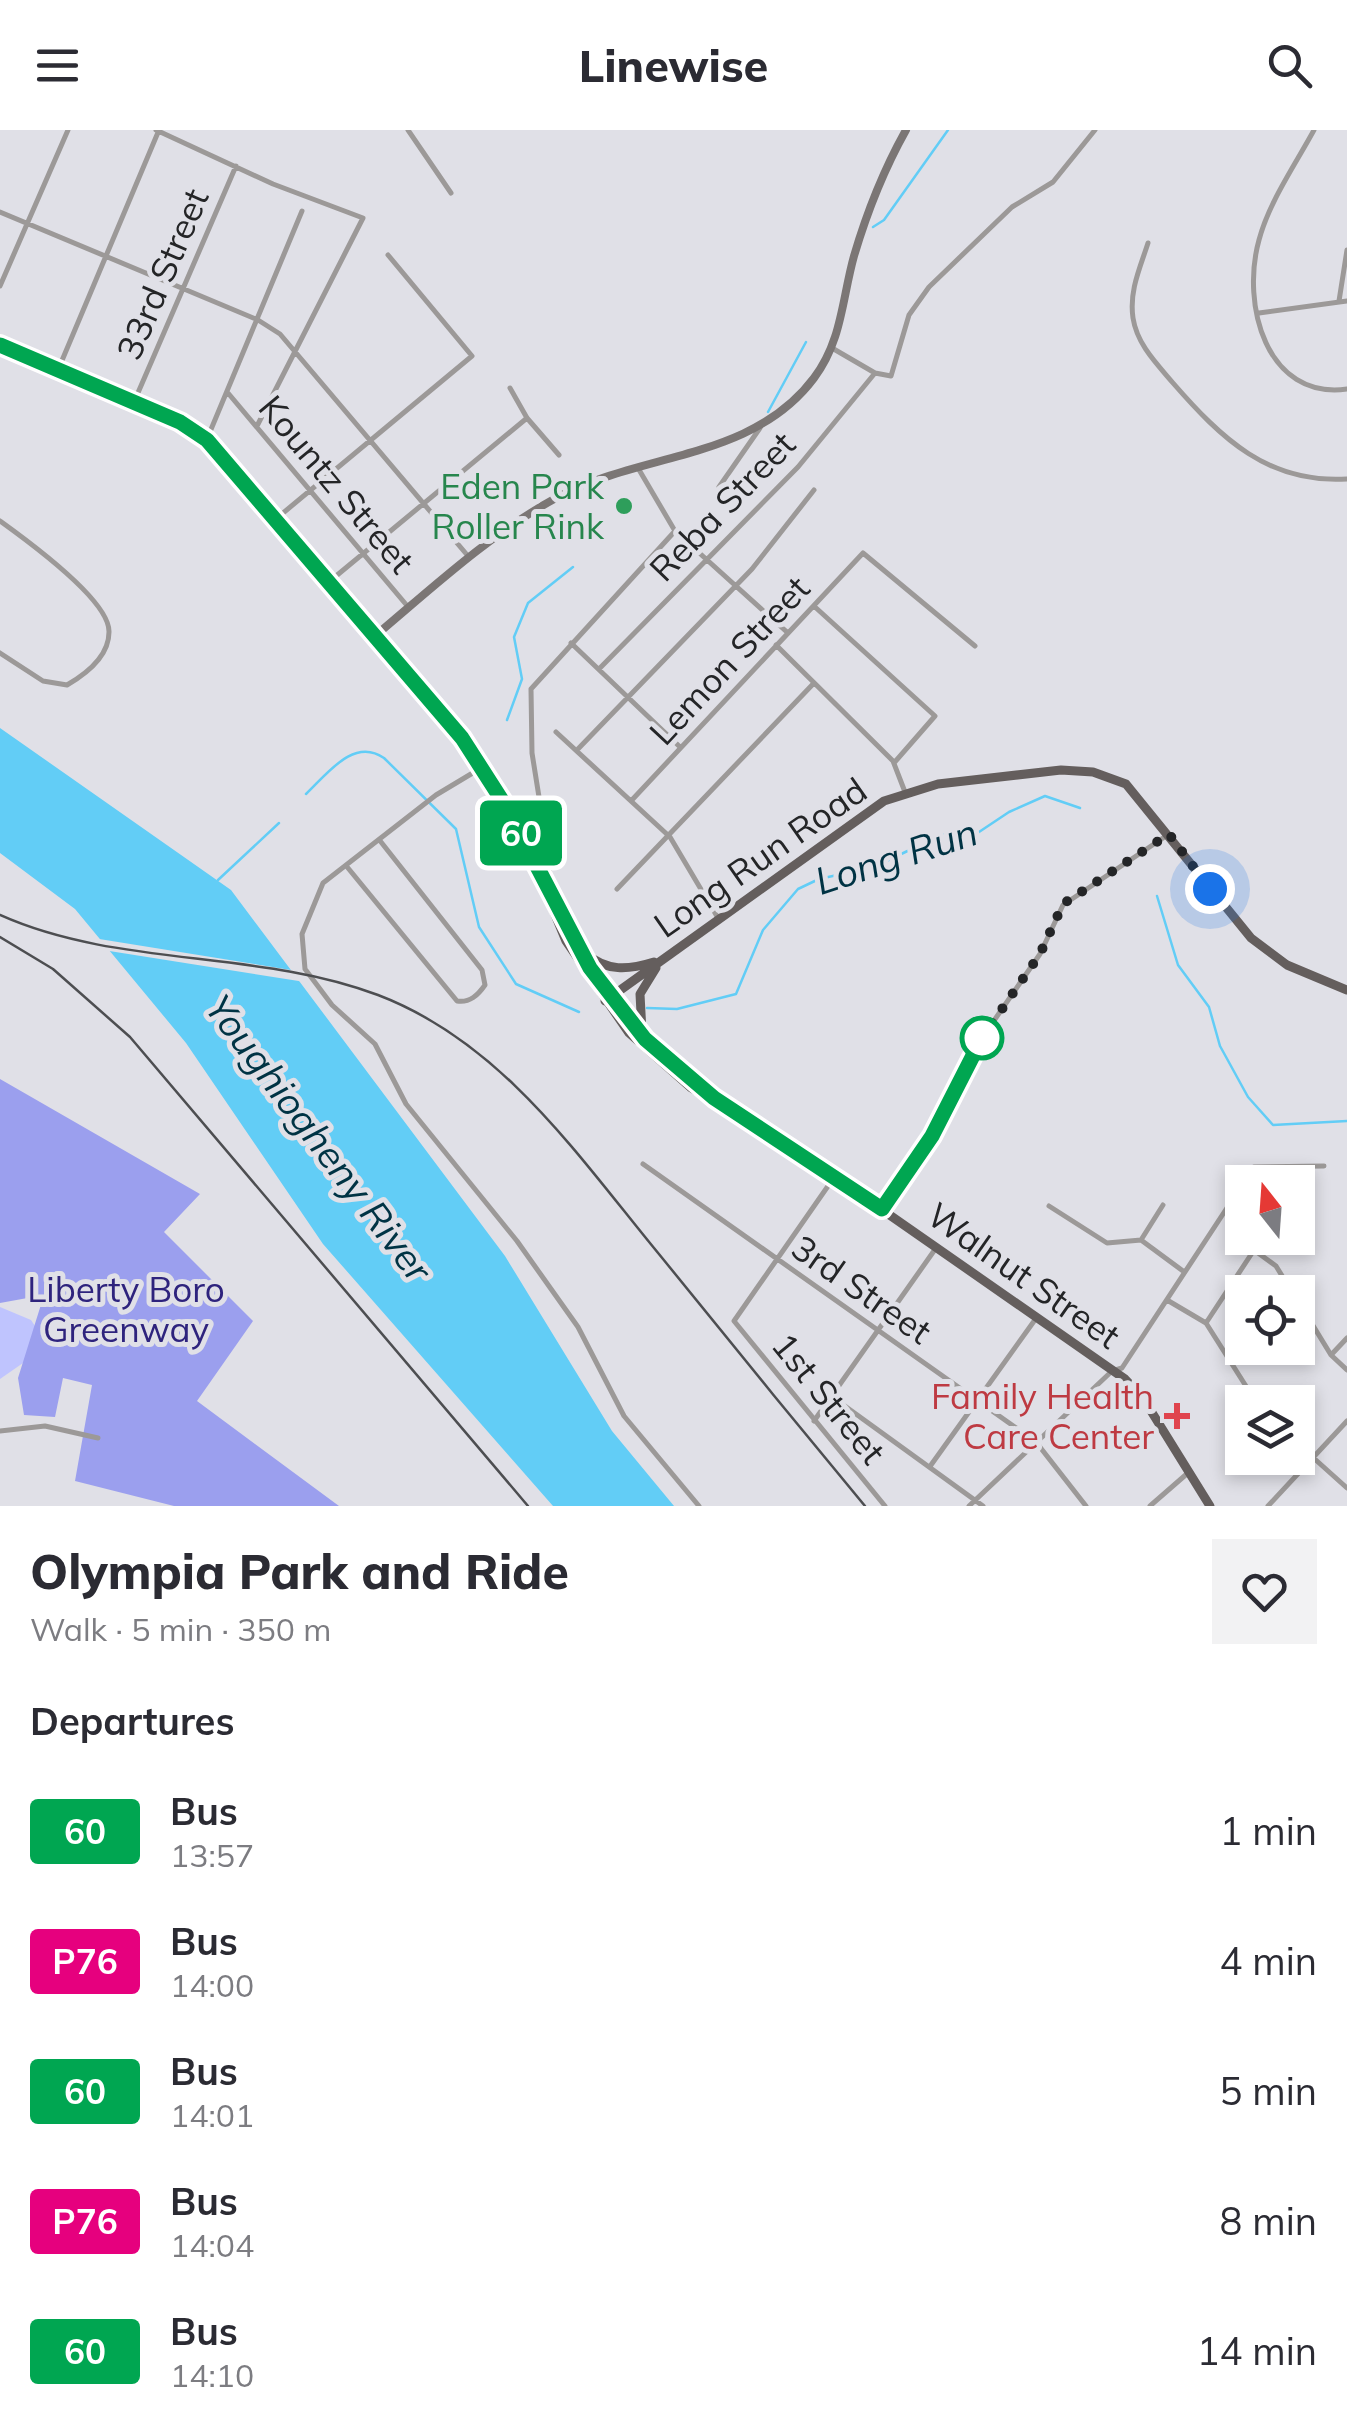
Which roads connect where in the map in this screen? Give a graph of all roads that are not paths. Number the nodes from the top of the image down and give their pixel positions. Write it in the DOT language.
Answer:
graph roads {
  1 [pos="68,130"];
  2 [pos="158,130"];
  3 [pos="408,130"];
  4 [pos="906,130"];
  5 [pos="1095,130"];
  6 [pos="1314,130"];
  7 [pos="236,165"];
  8 [pos="451,194"];
  9 [pos="302,211"];
  10 [pos="0,212"];
  11 [pos="26,224"];
  12 [pos="1148,243"];
  13 [pos="1347,250"];
  14 [pos="388,255"];
  15 [pos="107,256"];
  16 [pos="0,286"];
  17 [pos="182,288"];
  18 [pos="1343,301"];
  19 [pos="1258,313"];
  20 [pos="258,320"];
  21 [pos="0,346"];
  22 [pos="832,348"];
  23 [pos="297,352"];
  24 [pos="58,370"];
  25 [pos="875,373"];
  26 [pos="510,388"];
  27 [pos="1347,389"];
  28 [pos="228,393"];
  29 [pos="134,402"];
  30 [pos="527,418"];
  31 [pos="257,426"];
  32 [pos="760,427"];
  33 [pos="207,440"];
  34 [pos="369,443"];
  35 [pos="560,455"];
  36 [pos="638,468"];
  37 [pos="1347,479"];
  38 [pos="718,487"];
  39 [pos="814,490"];
  40 [pos="309,491"];
  41 [pos="424,504"];
  42 [pos="275,520"];
  43 [pos="0,521"];
  44 [pos="675,531"];
  45 [pos="362,555"];
  46 [pos="470,557"];
  47 [pos="706,558"];
  48 [pos="328,583"];
  49 [pos="735,586"];
  50 [pos="815,607"];
  51 [pos="409,608"];
  52 [pos="788,634"];
  53 [pos="375,636"];
  54 [pos="571,643"];
  55 [pos="776,645"];
  56 [pos="975,646"];
  57 [pos="0,653"];
  58 [pos="599,670"];
  59 [pos="814,683"];
  60 [pos="627,697"];
  61 [pos="556,732"];
  62 [pos="680,748"];
  63 [pos="578,750"];
  64 [pos="894,763"];
  65 [pos="483,767"];
  66 [pos="906,792"];
  67 [pos="631,802"];
  68 [pos="1169,834"];
  69 [pos="670,837"];
  70 [pos="380,842"];
  71 [pos="348,868"];
  72 [pos="541,878"];
  73 [pos="618,889"];
  74 [pos="718,918"];
  75 [pos="581,949"];
  76 [pos="662,960"];
  77 [pos="1347,990"];
  78 [pos="608,999"];
  79 [pos="645,1039"];
  80 [pos="714,1098"];
  81 [pos="643,1164"];
  82 [pos="1315,1166"];
  83 [pos="1324,1166"];
  84 [pos="835,1176"];
  85 [pos="1163,1205"];
  86 [pos="1049,1206"];
  87 [pos="882,1209"];
  88 [pos="1225,1211"];
  89 [pos="1140,1240"];
  90 [pos="936,1248"];
  91 [pos="776,1260"];
  92 [pos="1184,1271"];
  93 [pos="1238,1275"];
  94 [pos="1282,1275"];
  95 [pos="1225,1294"];
  96 [pos="1167,1300"];
  97 [pos="1037,1317"];
  98 [pos="1206,1323"];
  99 [pos="879,1329"];
  100 [pos="1315,1329"];
  101 [pos="1347,1338"];
  102 [pos="1331,1355"];
  103 [pos="1347,1370"];
  104 [pos="1112,1371"];
  105 [pos="1245,1385"];
  106 [pos="831,1396"];
  107 [pos="977,1401"];
  108 [pos="814,1420"];
  109 [pos="1347,1421"];
  110 [pos="0,1431"];
  111 [pos="98,1438"];
  112 [pos="1036,1442"];
  113 [pos="1315,1457"];
  114 [pos="1315,1459"];
  115 [pos="930,1465"];
  116 [pos="1188,1472"];
  117 [pos="1298,1475"];
  118 [pos="1347,1488"];
  119 [pos="976,1499"];
  120 [pos="699,1506"];
  121 [pos="884,1506"];
  122 [pos="968,1506"];
  123 [pos="983,1506"];
  124 [pos="1086,1506"];
  125 [pos="1150,1506"];
  126 [pos="1210,1506"];
  127 [pos="1268,1506"];
  1 -- 11 [label="street"];
  2 -- 7 [label="street"];
  2 -- 15 [label="street"];
  3 -- 8 [label="street"];
  4 -- 22 [label="main road"];
  5 -- 25 [label="street, Reba Street"];
  6 -- 19 [label="street"];
  7 -- 17 [label="street, 33rd Street"];
  7 -- 23 [label="street"];
  9 -- 20 [label="street"];
  10 -- 11 [label="street"];
  11 -- 15 [label="street"];
  11 -- 16 [label="street"];
  12 -- 37 [label="street"];
  13 -- 18 [label="street"];
  14 -- 34 [label="street"];
  15 -- 17 [label="street"];
  15 -- 24 [label="street"];
  17 -- 20 [label="street"];
  17 -- 29 [label="street, 33rd Street"];
  18 -- 19 [label="street"];
  19 -- 27 [label="street"];
  20 -- 23 [label="street"];
  20 -- 28 [label="street"];
  21 -- 24 [label="main road, Walnut Street"];
  22 -- 25 [label="street"];
  22 -- 32 [label="main road"];
  23 -- 31 [label="street"];
  23 -- 34 [label="street"];
  24 -- 29 [label="main road, Walnut Street"];
  25 -- 47 [label="street, Reba Street"];
  26 -- 30 [label="street"];
  28 -- 31 [label="street, Kountz Street"];
  28 -- 33 [label="street"];
  29 -- 33 [label="main road, Walnut Street"];
  30 -- 35 [label="street"];
  30 -- 41 [label="street"];
  31 -- 40 [label="street, Kountz Street"];
  32 -- 36 [label="main road"];
  32 -- 38 [label="street"];
  33 -- 42 [label="main road, Walnut Street"];
  34 -- 40 [label="street"];
  34 -- 41 [label="street"];
  36 -- 44 [label="street"];
  36 -- 46 [label="main road"];
  39 -- 49 [label="street"];
  40 -- 42 [label="street"];
  40 -- 45 [label="street, Kountz Street"];
  41 -- 45 [label="street"];
  41 -- 46 [label="street"];
  42 -- 48 [label="main road, Walnut Street"];
  43 -- 57 [label="street"];
  44 -- 47 [label="street"];
  44 -- 54 [label="street"];
  45 -- 48 [label="street"];
  45 -- 51 [label="street, Kountz Street"];
  46 -- 51 [label="main road"];
  47 -- 49 [label="street"];
  47 -- 58 [label="street, Reba Street"];
  48 -- 53 [label="main road, Walnut Street"];
  49 -- 52 [label="street"];
  49 -- 60 [label="street"];
  50 -- 52 [label="street, Lemon Street"];
  50 -- 56 [label="street, Lemon Street"];
  50 -- 64 [label="street"];
  51 -- 53 [label="main road"];
  52 -- 55 [label="street, Lemon Street"];
  53 -- 65 [label="main road, Walnut Street"];
  54 -- 58 [label="street"];
  54 -- 72 [label="street"];
  55 -- 59 [label="street"];
  55 -- 62 [label="street, Lemon Street"];
  58 -- 60 [label="street"];
  59 -- 64 [label="street"];
  59 -- 69 [label="street"];
  60 -- 62 [label="street"];
  60 -- 63 [label="street"];
  61 -- 63 [label="street"];
  62 -- 67 [label="street, Lemon Street"];
  63 -- 67 [label="street"];
  64 -- 66 [label="street"];
  65 -- 70 [label="street"];
  65 -- 72 [label="main road, Walnut Street"];
  66 -- 68 [label="main road, Long Run Road"];
  66 -- 74 [label="main road, Long Run Road"];
  67 -- 69 [label="street"];
  68 -- 77 [label="main road, Long Run Road"];
  68 -- 87 [label="street"];
  69 -- 73 [label="street"];
  69 -- 74 [label="street"];
  70 -- 71 [label="street"];
  70 -- 71 [label="street"];
  71 -- 120 [label="street"];
  72 -- 75 [label="main road, Walnut Street"];
  72 -- 78 [label="main road, Walnut Street"];
  74 -- 76 [label="main road, Long Run Road"];
  75 -- 76 [label="main road"];
  75 -- 78 [label="main road, Walnut Street"];
  76 -- 78 [label="main road, Long Run Road"];
  76 -- 79 [label="main road"];
  78 -- 79 [label="main road, Walnut Street"];
  78 -- 80 [label="main road, Walnut Street"];
  79 -- 80 [label="main road, Walnut Street"];
  80 -- 84 [label="main road, Walnut Street"];
  81 -- 91 [label="street, 3rd Street"];
  82 -- 83 [label="street"];
  84 -- 87 [label="main road, Walnut Street"];
  84 -- 91 [label="street"];
  85 -- 89 [label="street"];
  86 -- 89 [label="street"];
  87 -- 90 [label="main road, Walnut Street"];
  88 -- 92 [label="street"];
  89 -- 92 [label="street"];
  90 -- 97 [label="main road, Walnut Street"];
  90 -- 99 [label="street"];
  91 -- 99 [label="street, 3rd Street"];
  91 -- 108 [label="street, 1st Street"];
  92 -- 96 [label="street"];
  93 -- 94 [label="street"];
  95 -- 98 [label="street"];
  96 -- 98 [label="street"];
  96 -- 104 [label="street"];
  97 -- 104 [label="main road, Walnut Street"];
  97 -- 107 [label="street"];
  98 -- 105 [label="street"];
  99 -- 106 [label="street"];
  99 -- 107 [label="street, 3rd Street"];
  100 -- 102 [label="street"];
  101 -- 102 [label="street"];
  102 -- 103 [label="street"];
  104 -- 112 [label="street"];
  104 -- 116 [label="main road, Walnut Street"];
  106 -- 108 [label="street"];
  106 -- 115 [label="street"];
  107 -- 112 [label="street, 3rd Street"];
  107 -- 115 [label="street"];
  108 -- 121 [label="street, 1st Street"];
  109 -- 113 [label="street"];
  110 -- 111 [label="street"];
  112 -- 119 [label="street"];
  112 -- 124 [label="street, 3rd Street"];
  114 -- 118 [label="street"];
  115 -- 119 [label="street"];
  116 -- 125 [label="street"];
  116 -- 126 [label="main road, Walnut Street"];
  117 -- 127 [label="street"];
  119 -- 122 [label="street"];
  119 -- 123 [label="street"];
}
